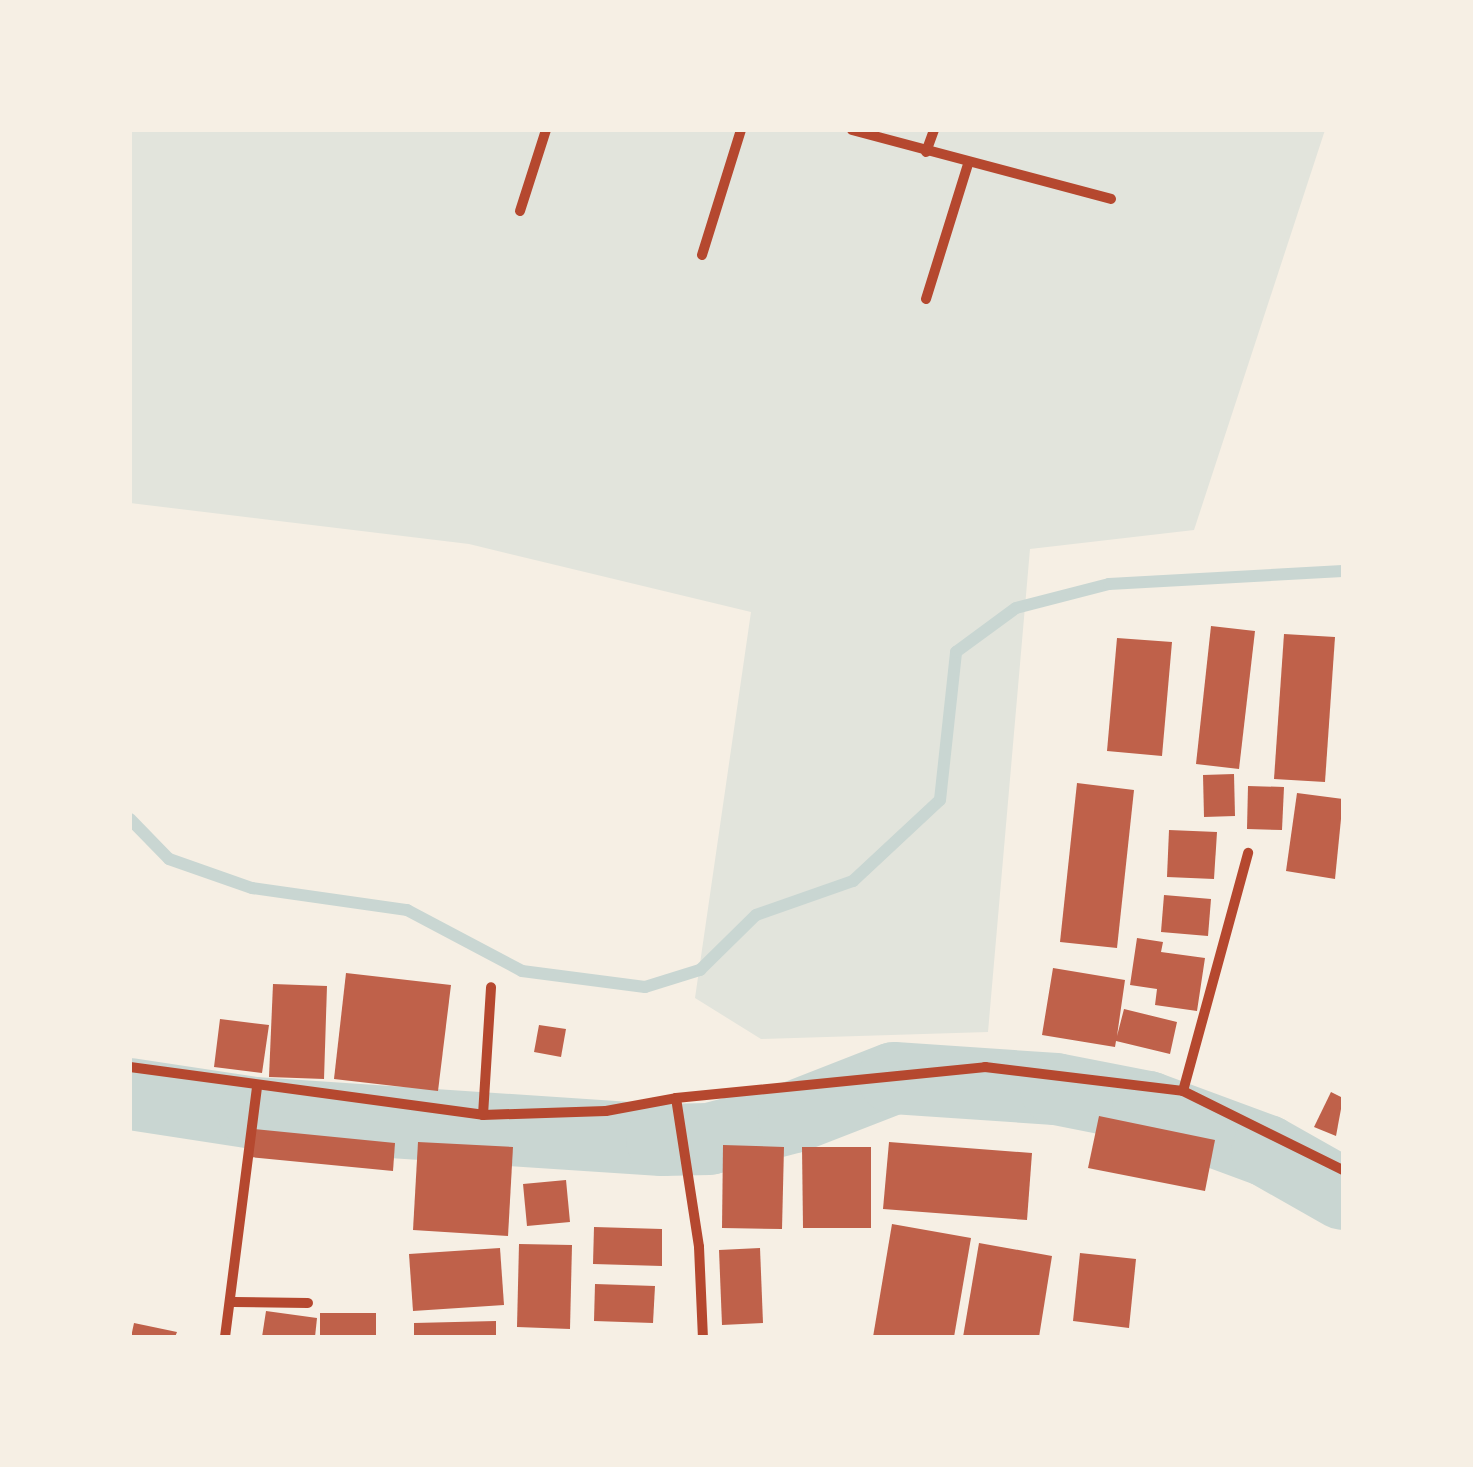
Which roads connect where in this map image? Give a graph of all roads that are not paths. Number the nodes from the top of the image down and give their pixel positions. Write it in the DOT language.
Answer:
graph roads {
  1 [pos="546,130"];
  2 [pos="741,130"];
  3 [pos="852,130"];
  4 [pos="934,130"];
  5 [pos="926,152"];
  6 [pos="968,164"];
  7 [pos="1110,198"];
  8 [pos="520,211"];
  9 [pos="702,255"];
  10 [pos="926,300"];
  11 [pos="1248,853"];
  12 [pos="491,987"];
  13 [pos="130,1067"];
  14 [pos="257,1087"];
  15 [pos="1182,1091"];
  16 [pos="676,1098"];
  17 [pos="484,1114"];
  18 [pos="1343,1170"];
  19 [pos="234,1302"];
  20 [pos="308,1303"];
  21 [pos="225,1337"];
  22 [pos="703,1337"];
  1 -- 8 [label="street"];
  2 -- 9 [label="street"];
  3 -- 5 [label="street"];
  4 -- 5 [label="street"];
  5 -- 6 [label="street"];
  6 -- 7 [label="street"];
  6 -- 10 [label="street"];
  11 -- 15 [label="street"];
  12 -- 17 [label="street"];
  13 -- 14 [label="street"];
  14 -- 17 [label="street"];
  14 -- 19 [label="street"];
  15 -- 16 [label="street"];
  15 -- 18 [label="street"];
  16 -- 17 [label="street"];
  16 -- 22 [label="street"];
  19 -- 20 [label="street"];
  19 -- 21 [label="street"];
}
